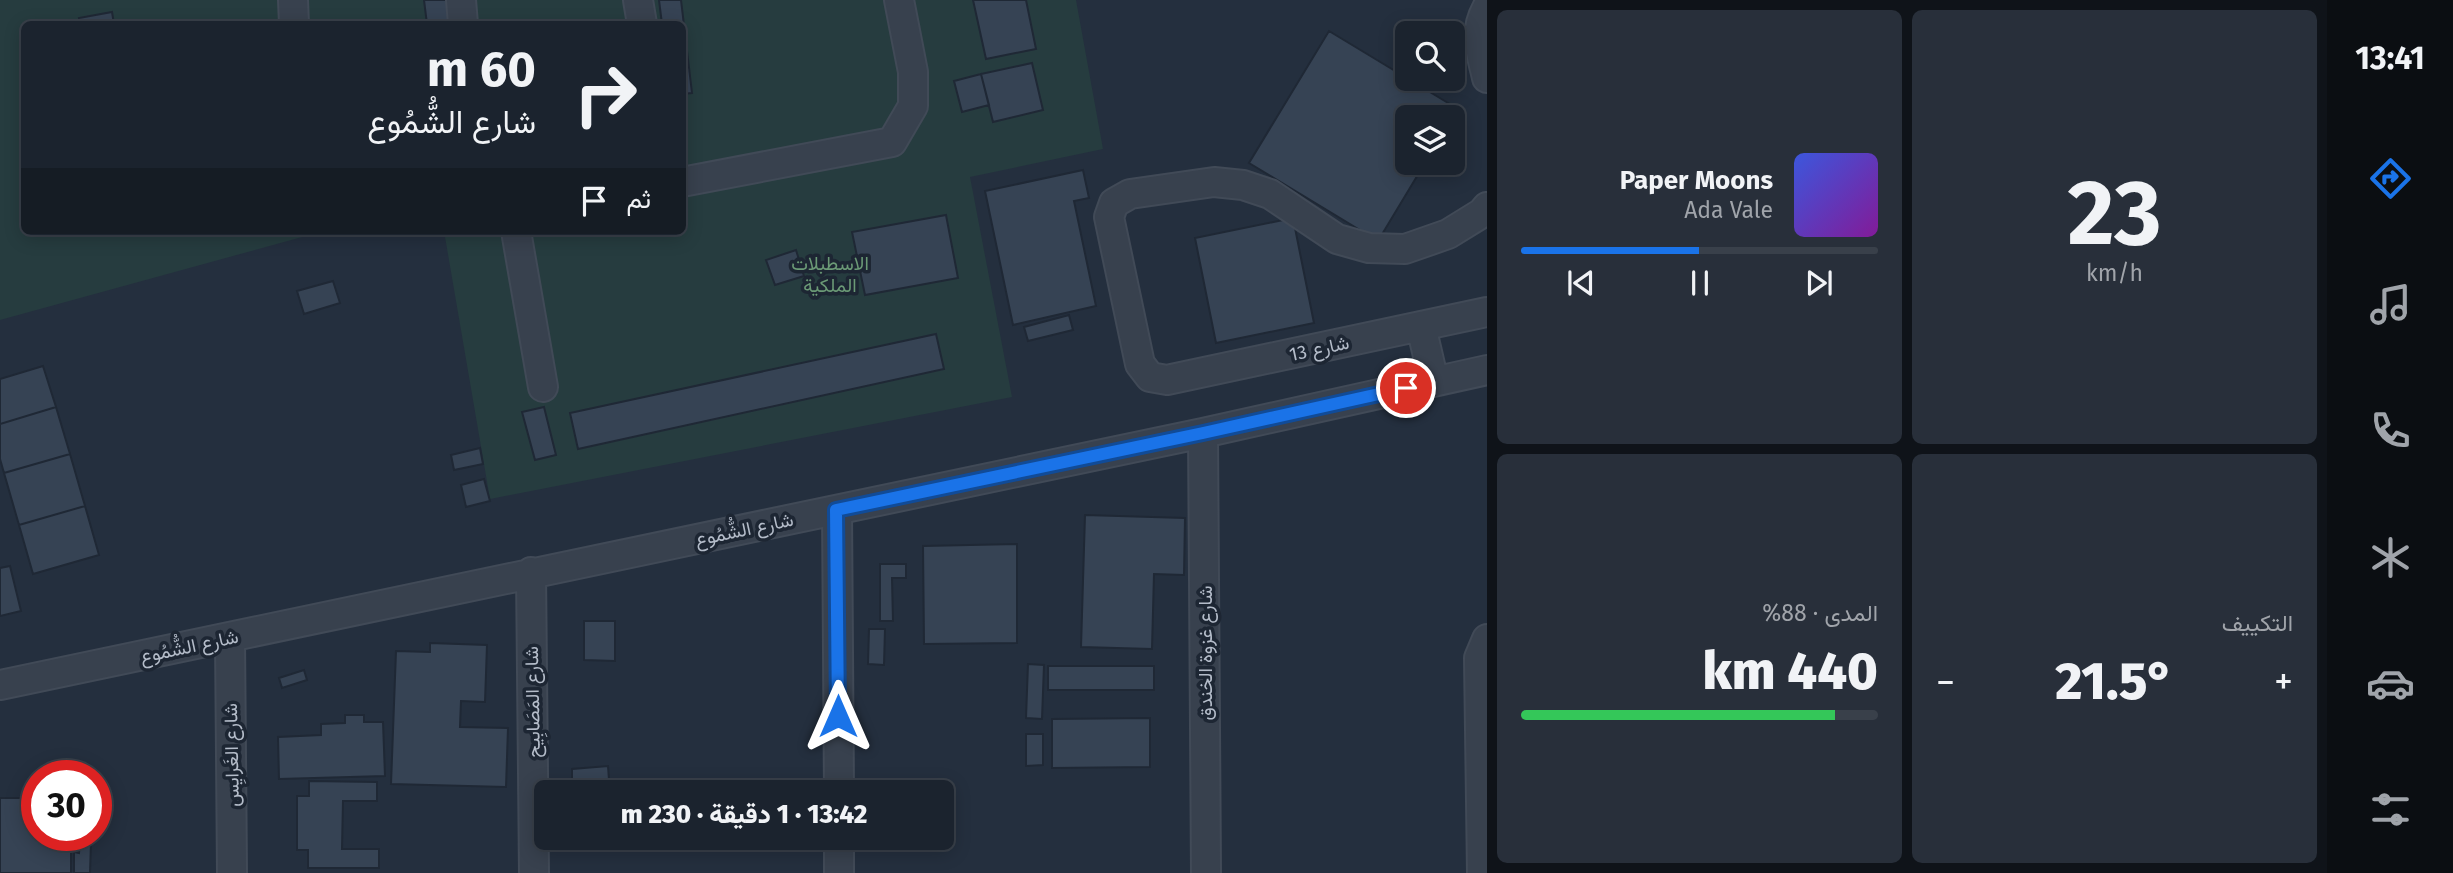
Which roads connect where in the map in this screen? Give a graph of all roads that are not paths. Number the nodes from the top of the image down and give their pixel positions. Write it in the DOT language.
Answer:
graph roads {
  1 [pos="293,0"];
  2 [pos="461,0"];
  3 [pos="638,0"];
  4 [pos="899,0"];
  5 [pos="1487,8"];
  6 [pos="294,21"];
  7 [pos="463,21"];
  8 [pos="642,21"];
  9 [pos="1487,78"];
  10 [pos="686,181"];
  11 [pos="1487,207"];
  12 [pos="517,235"];
  13 [pos="1487,312"];
  14 [pos="1421,326"];
  15 [pos="1487,370"];
  16 [pos="1434,382"];
  17 [pos="543,387"];
  18 [pos="1203,433"];
  19 [pos="836,510"];
  20 [pos="531,572"];
  21 [pos="230,638"];
  22 [pos="1487,639"];
  23 [pos="0,685"];
  24 [pos="839,780"];
  25 [pos="839,850"];
  26 [pos="232,873"];
  27 [pos="534,873"];
  28 [pos="839,873"];
  29 [pos="1206,873"];
  30 [pos="1482,873"];
  1 -- 6 [label="street"];
  2 -- 7 [label="street"];
  3 -- 8 [label="street"];
  4 -- 10 [label="street"];
  5 -- 9 [label="street"];
  11 -- 14 [label="street, شارع 13"];
  12 -- 17 [label="street"];
  13 -- 14 [label="street, شارع 13"];
  14 -- 16 [label="street"];
  15 -- 16 [label="street, شارع الشُّمُوع"];
  16 -- 18 [label="street, شارع الشُّمُوع"];
  18 -- 19 [label="street, شارع الشُّمُوع"];
  18 -- 29 [label="street, شارع غزوة الخندق"];
  19 -- 20 [label="street, شارع الشُّمُوع"];
  19 -- 24 [label="street"];
  20 -- 21 [label="street, شارع الشُّمُوع"];
  20 -- 27 [label="street, شارع المَصَابِيح"];
  21 -- 23 [label="street, شارع الشُّمُوع"];
  21 -- 26 [label="street, شارع الغَرايِس"];
  22 -- 30 [label="street"];
  25 -- 28 [label="street"];
}
